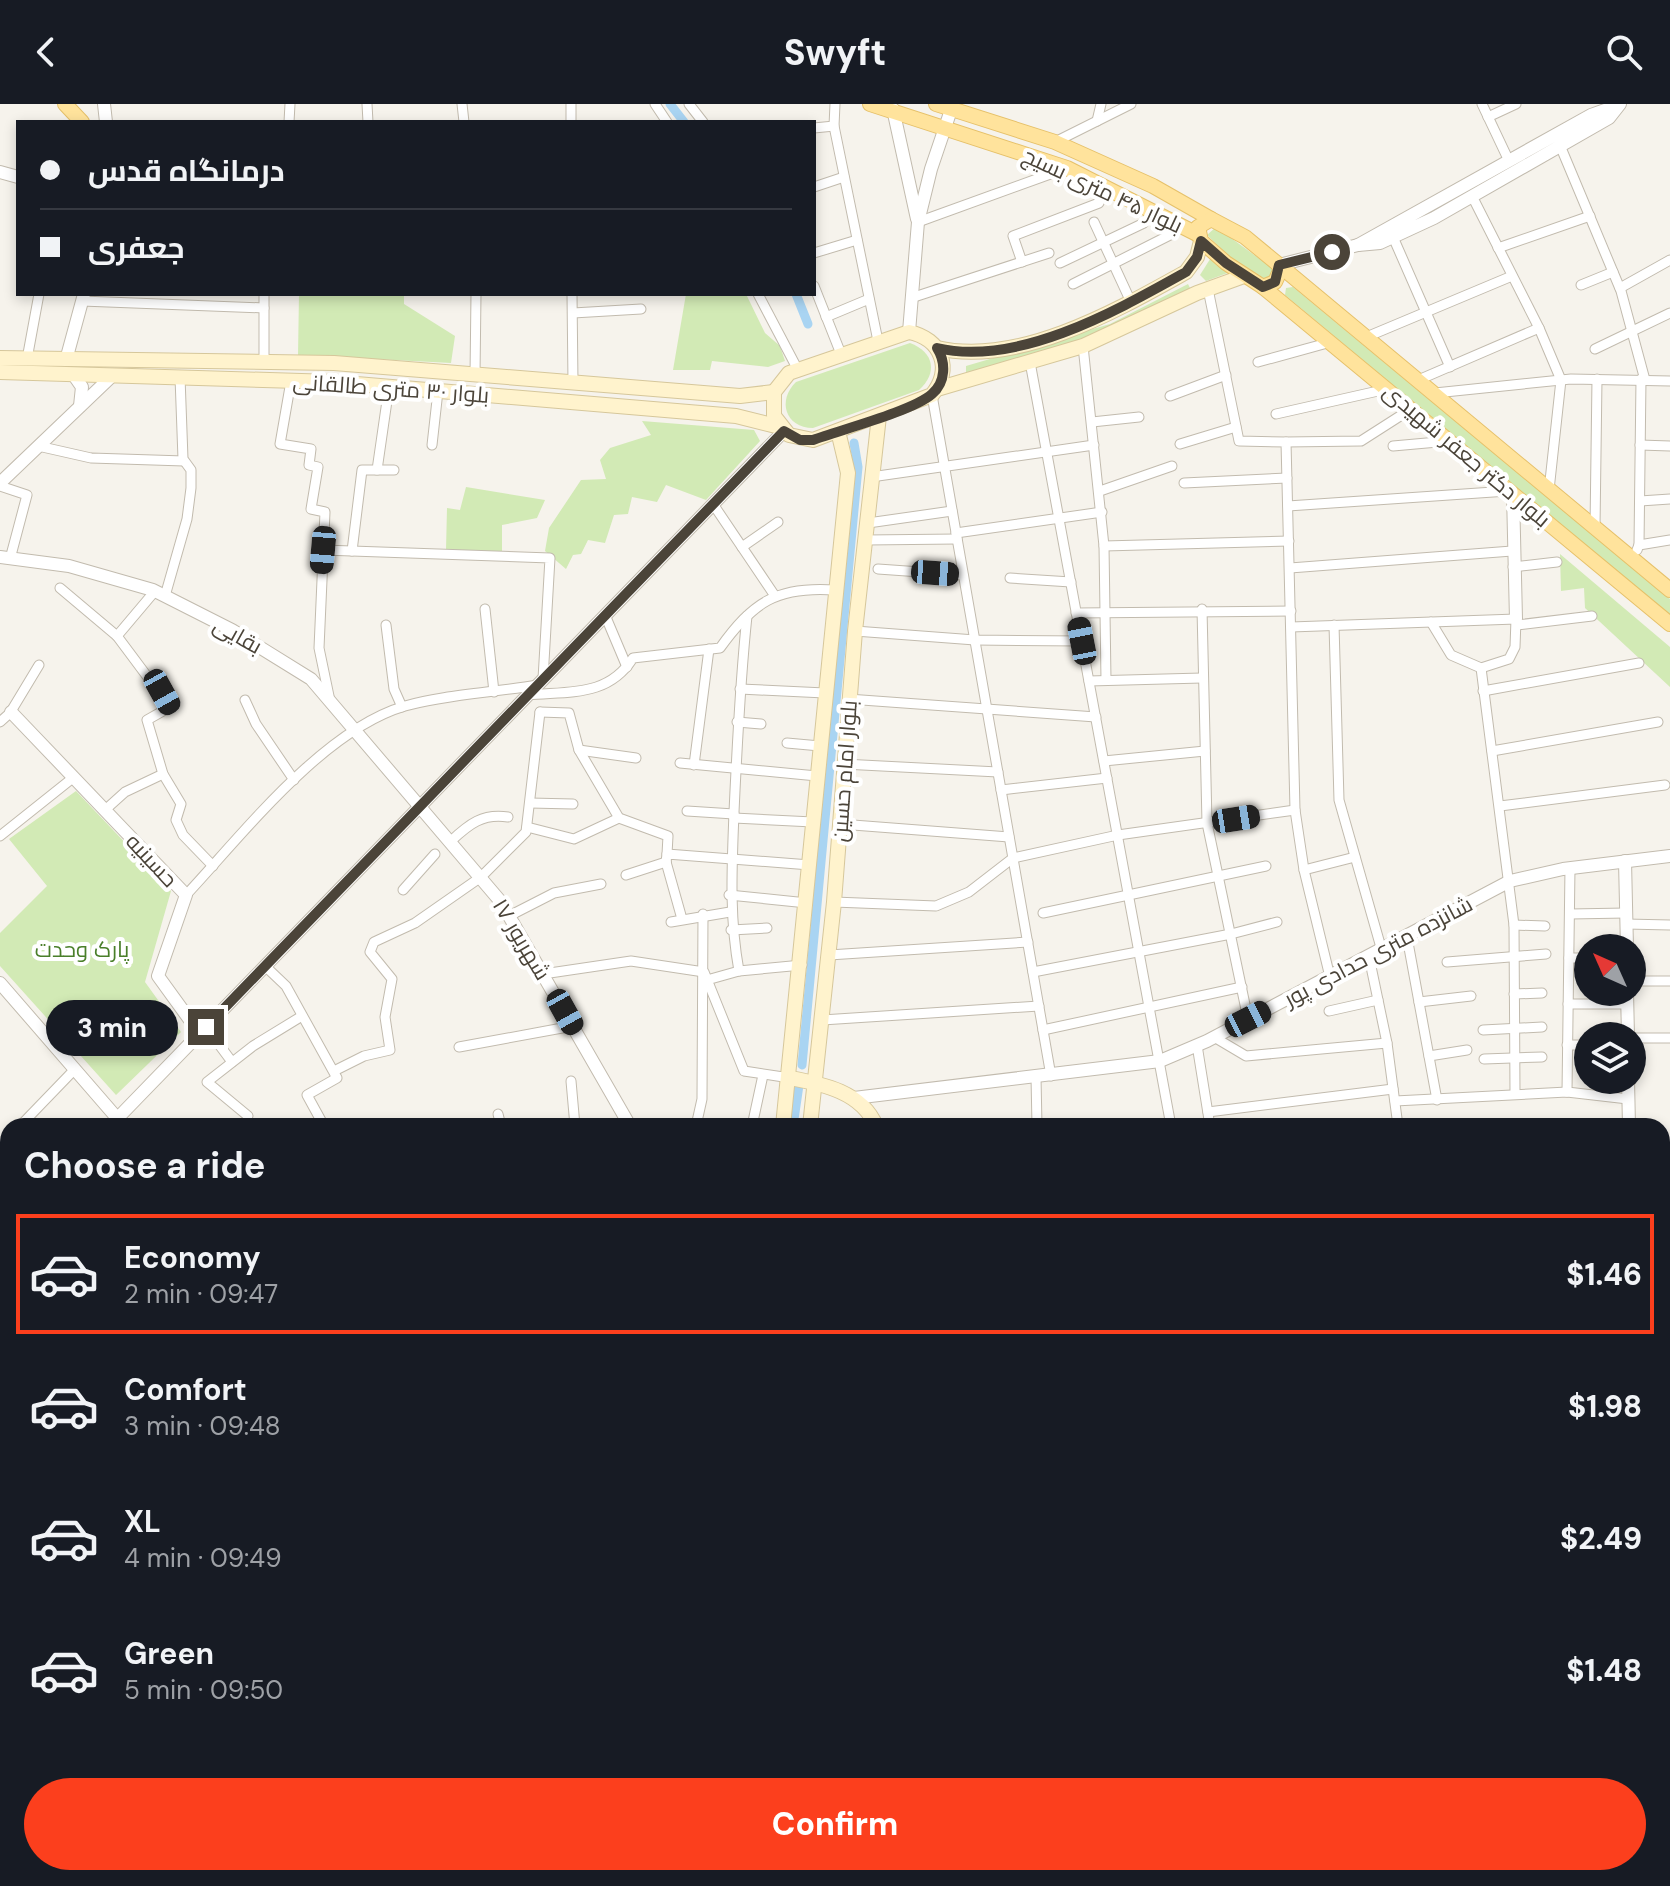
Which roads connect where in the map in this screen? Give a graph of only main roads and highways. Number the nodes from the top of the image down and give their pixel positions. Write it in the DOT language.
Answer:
graph roads {
  1 [pos="65,104"];
  2 [pos="870,104"];
  3 [pos="936,104"];
  4 [pos="953,106"];
  5 [pos="80,120"];
  6 [pos="1211,219"];
  7 [pos="1199,237"];
  8 [pos="1279,265"];
  9 [pos="1186,272"];
  10 [pos="1244,276"];
  11 [pos="1263,287"];
  12 [pos="1203,291"];
  13 [pos="937,348"];
  14 [pos="0,358"];
  15 [pos="113,368"];
  16 [pos="68,369"];
  17 [pos="0,372"];
  18 [pos="774,392"];
  19 [pos="934,392"];
  20 [pos="879,416"];
  21 [pos="782,429"];
  22 [pos="838,431"];
  23 [pos="1670,590"];
  24 [pos="1670,624"];
  25 [pos="791,1072"];
  26 [pos="816,1077"];
  27 [pos="784,1118"];
  28 [pos="811,1118"];
  29 [pos="870,1118"];
  1 -- 5 [label="main road"];
  2 -- 7 [label="main road, بلوار ۴۵ متری بسیج"];
  3 -- 4 [label="main road, بلوار ۴۵ متری بسیج"];
  4 -- 6 [label="main road, بلوار ۴۵ متری بسیج"];
  6 -- 7 [label="main road"];
  6 -- 8 [label="main road, بلوار ۴۵ متری بسیج"];
  7 -- 9 [label="main road"];
  7 -- 10 [label="main road, بلوار ۴۵ متری بسیج"];
  8 -- 11 [label="main road"];
  8 -- 23 [label="main road, بلوار دکتر جعفر شهیدی"];
  9 -- 12 [label="main road"];
  9 -- 13 [label="main road"];
  10 -- 11 [label="main road, بلوار دکتر جعفر شهیدی"];
  10 -- 12 [label="main road, بلوار ۳۰ متری طالقانی"];
  11 -- 24 [label="main road, بلوار دکتر جعفر شهیدی"];
  12 -- 19 [label="main road, بلوار ۳۰ متری طالقانی"];
  13 -- 18 [label="main road"];
  13 -- 19 [label="main road"];
  14 -- 16 [label="main road, بلوار ۳۰ متری طالقانی"];
  15 -- 16 [label="main road, بلوار ۳۰ متری طالقانی"];
  15 -- 18 [label="main road, بلوار ۳۰ متری طالقانی"];
  15 -- 21 [label="main road, بلوار ۳۰ متری طالقانی"];
  16 -- 17 [label="main road, بلوار ۳۰ متری طالقانی"];
  18 -- 21 [label="main road"];
  19 -- 20 [label="main road, بلوار ۳۰ متری طالقانی"];
  20 -- 22 [label="main road, بلوار ۳۰ متری طالقانی"];
  20 -- 26 [label="main road, بلوار امام حسین"];
  21 -- 22 [label="main road, بلوار ۳۰ متری طالقانی"];
  22 -- 25 [label="main road, بلوار امام حسین"];
  25 -- 26 [label="main road"];
  25 -- 27 [label="main road, بلوار امام حسین"];
  26 -- 28 [label="main road, بلوار امام حسین"];
  26 -- 29 [label="main road"];
}
